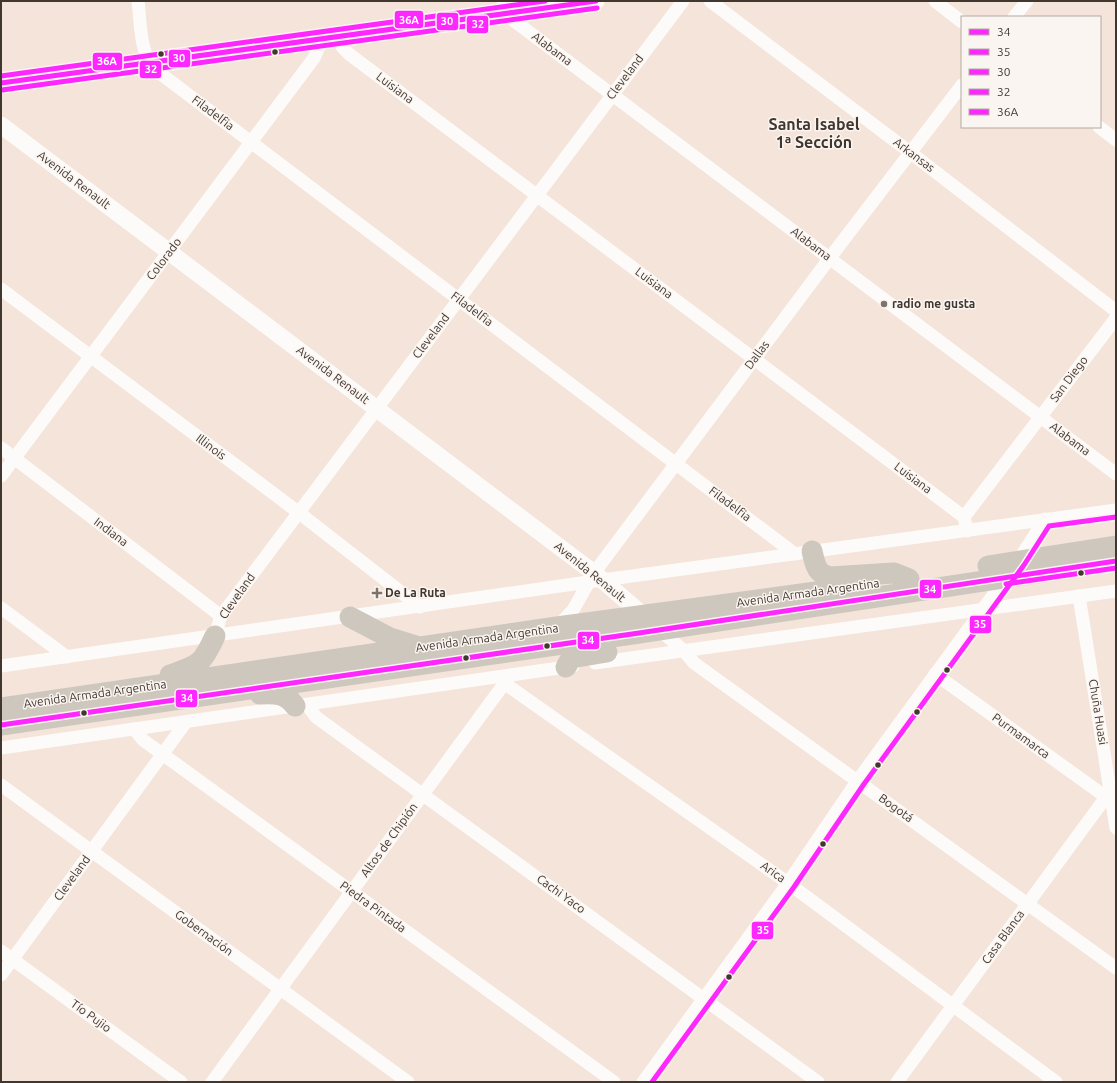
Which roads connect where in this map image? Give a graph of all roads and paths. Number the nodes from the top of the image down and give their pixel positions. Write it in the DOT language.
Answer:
graph roads {
  1 [pos="138,1"];
  2 [pos="596,1"];
  3 [pos="683,1"];
  4 [pos="710,1"];
  5 [pos="935,1"];
  6 [pos="1027,1"];
  7 [pos="505,7"];
  8 [pos="1015,16"];
  9 [pos="961,21"];
  10 [pos="329,38"];
  11 [pos="148,64"];
  12 [pos="1,83"];
  13 [pos="961,86"];
  14 [pos="612,94"];
  15 [pos="1,125"];
  16 [pos="1100,128"];
  17 [pos="1116,140"];
  18 [pos="251,142"];
  19 [pos="911,153"];
  20 [pos="537,195"];
  21 [pos="169,252"];
  22 [pos="829,259"];
  23 [pos="1,289"];
  24 [pos="458,299"];
  25 [pos="1116,311"];
  26 [pos="1116,318"];
  27 [pos="90,356"];
  28 [pos="754,358"];
  29 [pos="376,408"];
  30 [pos="1041,417"];
  31 [pos="1,448"];
  32 [pos="14,458"];
  33 [pos="676,463"];
  34 [pos="1116,474"];
  35 [pos="1,476"];
  36 [pos="1116,510"];
  37 [pos="298,512"];
  38 [pos="964,517"];
  39 [pos="1045,519"];
  40 [pos="967,531"];
  41 [pos="1116,546"];
  42 [pos="803,553"];
  43 [pos="1018,561"];
  44 [pos="1116,561"];
  45 [pos="1005,577"];
  46 [pos="595,579"];
  47 [pos="909,579"];
  48 [pos="1116,591"];
  49 [pos="1079,596"];
  50 [pos="420,607"];
  51 [pos="1,608"];
  52 [pos="982,609"];
  53 [pos="221,616"];
  54 [pos="350,617"];
  55 [pos="641,624"];
  56 [pos="557,627"];
  57 [pos="660,630"];
  58 [pos="215,636"];
  59 [pos="423,647"];
  60 [pos="684,651"];
  61 [pos="66,658"];
  62 [pos="1,666"];
  63 [pos="566,667"];
  64 [pos="935,674"];
  65 [pos="507,679"];
  66 [pos="142,688"];
  67 [pos="176,699"];
  68 [pos="301,705"];
  69 [pos="1,708"];
  70 [pos="186,722"];
  71 [pos="1,725"];
  72 [pos="134,729"];
  73 [pos="1,748"];
  74 [pos="163,754"];
  75 [pos="858,780"];
  76 [pos="1,785"];
  77 [pos="423,794"];
  78 [pos="1109,797"];
  79 [pos="1116,828"];
  80 [pos="92,851"];
  81 [pos="788,883"];
  82 [pos="352,891"];
  83 [pos="1028,904"];
  84 [pos="1,950"];
  85 [pos="13,959"];
  86 [pos="1116,968"];
  87 [pos="1,975"];
  88 [pos="280,989"];
  89 [pos="704,998"];
  90 [pos="953,1005"];
  91 [pos="181,1082"];
  92 [pos="212,1082"];
  93 [pos="408,1082"];
  94 [pos="614,1082"];
  95 [pos="643,1082"];
  96 [pos="818,1082"];
  97 [pos="897,1082"];
  98 [pos="1056,1082"];
  1 -- 11 [label="street"];
  2 -- 7 [label="street"];
  3 -- 14 [label="street, Cleveland"];
  4 -- 19 [label="street, Arkansas"];
  5 -- 9 [label="street"];
  6 -- 8 [label="street"];
  7 -- 10 [label="street"];
  7 -- 14 [label="street, Alabama"];
  10 -- 11 [label="street"];
  10 -- 18 [label="street, Colorado"];
  10 -- 20 [label="street, Luisiana"];
  11 -- 12 [label="street"];
  11 -- 18 [label="street, Filadelfia"];
  13 -- 19 [label="street, Dallas"];
  14 -- 20 [label="street, Cleveland"];
  14 -- 22 [label="street, Alabama"];
  15 -- 21 [label="street, Avenida Renault"];
  16 -- 17 [label="street"];
  18 -- 21 [label="street, Colorado"];
  18 -- 24 [label="street, Filadelfia"];
  19 -- 22 [label="street, Dallas"];
  19 -- 25 [label="street, Arkansas"];
  20 -- 24 [label="street, Cleveland"];
  20 -- 28 [label="street, Luisiana"];
  21 -- 27 [label="street, Colorado"];
  21 -- 29 [label="street, Avenida Renault"];
  22 -- 28 [label="street, Dallas"];
  22 -- 30 [label="street, Alabama"];
  23 -- 27 [label="street, Illinois"];
  24 -- 29 [label="street, Cleveland"];
  24 -- 33 [label="street, Filadelfia"];
  26 -- 30 [label="street, San Diego"];
  27 -- 32 [label="street, Colorado"];
  27 -- 37 [label="street, Illinois"];
  28 -- 33 [label="street, Dallas"];
  28 -- 38 [label="street, Luisiana"];
  29 -- 37 [label="street, Cleveland"];
  29 -- 46 [label="street, Avenida Renault"];
  30 -- 34 [label="street, Alabama"];
  30 -- 38 [label="street, San Diego"];
  31 -- 32 [label="street, Indiana"];
  32 -- 35 [label="street, Colorado"];
  32 -- 53 [label="street, Indiana"];
  33 -- 42 [label="street, Filadelfia"];
  33 -- 46 [label="street, Dallas"];
  36 -- 39 [label="street"];
  37 -- 50 [label="street, Illinois"];
  37 -- 53 [label="street, Cleveland"];
  38 -- 40 [label="street"];
  39 -- 40 [label="street"];
  39 -- 43 [label="street"];
  40 -- 42 [label="street"];
  41 -- 43 [label="main road, Avenida Armada Argentina"];
  42 -- 46 [label="street"];
  42 -- 47 [label="main road"];
  43 -- 45 [label="street"];
  43 -- 47 [label="main road, Avenida Armada Argentina"];
  44 -- 45 [label="main road, Avenida Armada Argentina"];
  45 -- 52 [label="street"];
  45 -- 57 [label="main road, Avenida Armada Argentina"];
  46 -- 50 [label="street"];
  46 -- 55 [label="street, Avenida Renault"];
  46 -- 56 [label="street, Dallas"];
  47 -- 55 [label="main road, Avenida Armada Argentina"];
  48 -- 49 [label="street"];
  49 -- 52 [label="street"];
  49 -- 78 [label="street, Chuña Huasi"];
  50 -- 54 [label="street"];
  51 -- 61 [label="street"];
  52 -- 60 [label="street"];
  52 -- 64 [label="street"];
  53 -- 58 [label="street, Cleveland"];
  54 -- 58 [label="street"];
  54 -- 59 [label="main road"];
  55 -- 56 [label="main road, Avenida Armada Argentina"];
  55 -- 57 [label="main road, Avenida Armada Argentina"];
  55 -- 63 [label="main road"];
  55 -- 67 [label="main road, Avenida Armada Argentina"];
  56 -- 59 [label="main road, Avenida Armada Argentina"];
  57 -- 60 [label="street, Bogotá"];
  58 -- 61 [label="street"];
  58 -- 66 [label="main road"];
  59 -- 66 [label="main road, Avenida Armada Argentina"];
  60 -- 63 [label="street"];
  60 -- 75 [label="street, Bogotá"];
  61 -- 62 [label="street"];
  63 -- 65 [label="street"];
  64 -- 75 [label="street"];
  64 -- 78 [label="street, Purmamarca"];
  65 -- 68 [label="street"];
  65 -- 77 [label="street, Altos de Chipión"];
  65 -- 81 [label="street, Arica"];
  66 -- 69 [label="main road, Avenida Armada Argentina"];
  67 -- 68 [label="main road"];
  67 -- 71 [label="main road, Avenida Armada Argentina"];
  68 -- 70 [label="street"];
  68 -- 77 [label="street, Cachi Yaco"];
  70 -- 72 [label="street"];
  70 -- 74 [label="street, Cleveland"];
  72 -- 73 [label="street"];
  72 -- 74 [label="street, Piedra Pintada"];
  74 -- 80 [label="street, Cleveland"];
  74 -- 82 [label="street, Piedra Pintada"];
  75 -- 81 [label="street"];
  75 -- 83 [label="street, Bogotá"];
  76 -- 80 [label="street, Gobernación"];
  77 -- 82 [label="street, Altos de Chipión"];
  77 -- 89 [label="street, Cachi Yaco"];
  78 -- 79 [label="street, Chuña Huasi"];
  78 -- 83 [label="street, Casa Blanca"];
  80 -- 85 [label="street, Cleveland"];
  80 -- 88 [label="street, Gobernación"];
  81 -- 89 [label="street"];
  81 -- 90 [label="street, Arica"];
  82 -- 88 [label="street, Altos de Chipión"];
  82 -- 94 [label="street, Piedra Pintada"];
  83 -- 86 [label="street, Bogotá"];
  83 -- 90 [label="street, Casa Blanca"];
  84 -- 85 [label="street, Tío Pujio"];
  85 -- 87 [label="street, Cleveland"];
  85 -- 91 [label="street, Tío Pujio"];
  88 -- 92 [label="street, Altos de Chipión"];
  88 -- 93 [label="street, Gobernación"];
  89 -- 95 [label="street"];
  89 -- 96 [label="street, Cachi Yaco"];
  90 -- 97 [label="street, Casa Blanca"];
  90 -- 98 [label="street, Arica"];
}
